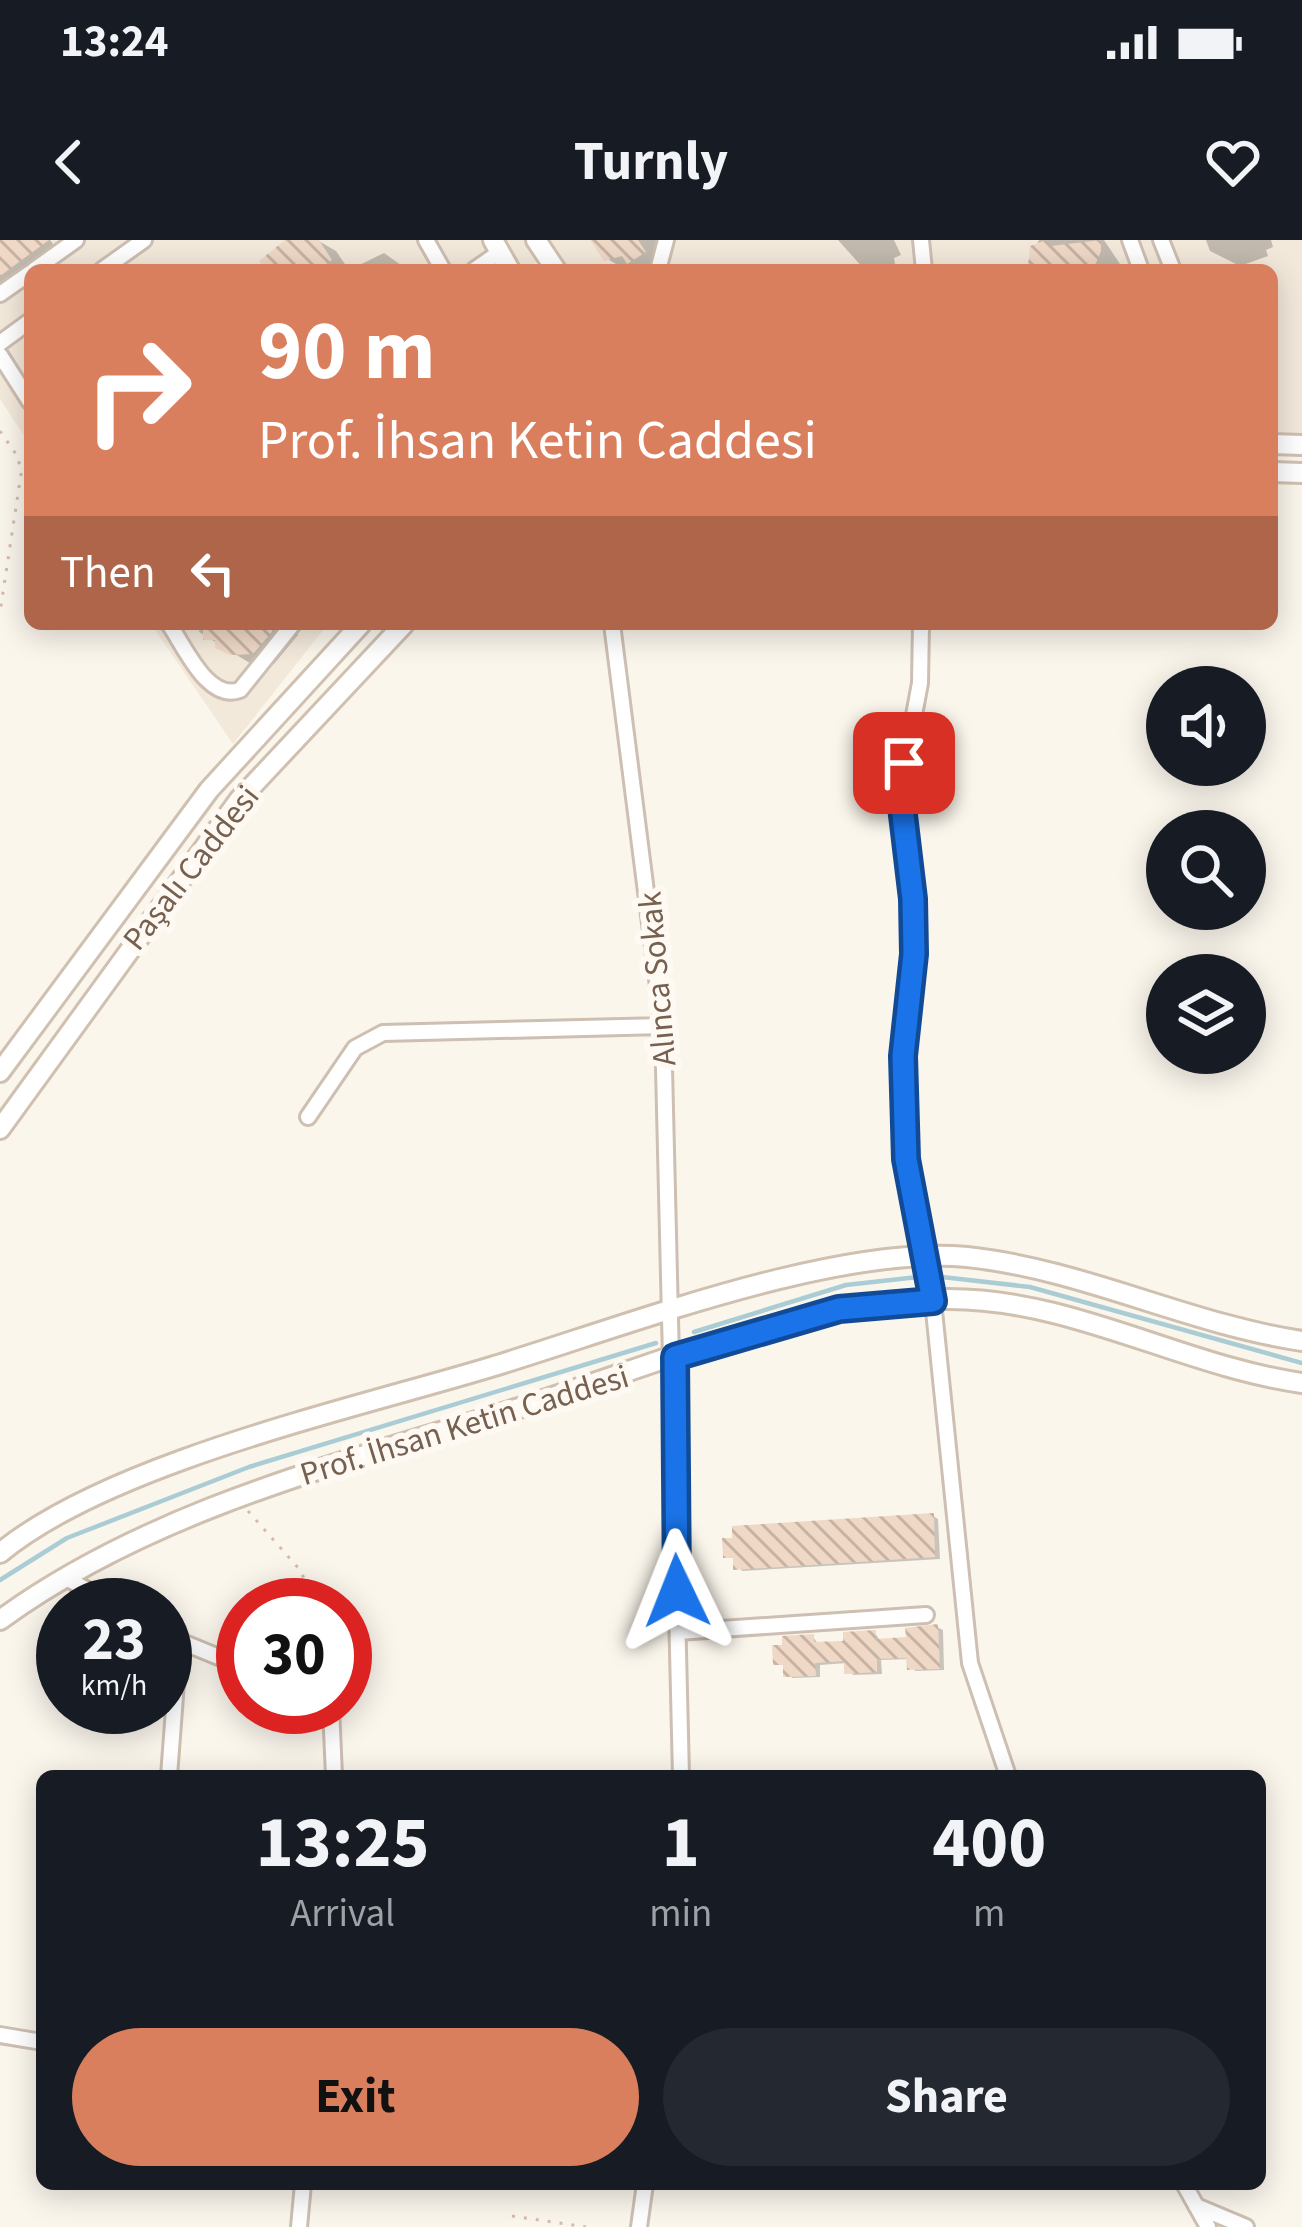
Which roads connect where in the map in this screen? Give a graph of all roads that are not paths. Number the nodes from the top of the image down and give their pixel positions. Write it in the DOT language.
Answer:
graph roads {
  1 [pos="76,240"];
  2 [pos="143,240"];
  3 [pos="42,264"];
  4 [pos="110,264"];
  5 [pos="0,355"];
  6 [pos="24,393"];
  7 [pos="173,630"];
  8 [pos="288,630"];
  9 [pos="356,630"];
  10 [pos="398,630"];
  11 [pos="613,630"];
  12 [pos="921,630"];
  13 [pos="663,1026"];
  14 [pos="0,1072"];
  15 [pos="308,1117"];
  16 [pos="0,1130"];
  17 [pos="926,1258"];
  18 [pos="933,1301"];
  19 [pos="670,1313"];
  20 [pos="1302,1341"];
  21 [pos="675,1357"];
  22 [pos="1302,1383"];
  23 [pos="0,1553"];
  24 [pos="70,1578"];
  25 [pos="36,1598"];
  26 [pos="926,1615"];
  27 [pos="0,1620"];
  28 [pos="678,1632"];
  29 [pos="173,1734"];
  30 [pos="332,1734"];
  31 [pos="170,1770"];
  32 [pos="334,1770"];
  33 [pos="681,1770"];
  34 [pos="1006,1770"];
  35 [pos="0,2035"];
  36 [pos="36,2041"];
  37 [pos="302,2190"];
  38 [pos="644,2190"];
  39 [pos="1202,2216"];
  40 [pos="299,2227"];
  41 [pos="639,2227"];
  42 [pos="1184,2227"];
  43 [pos="1246,2227"];
  1 -- 3 [label="street"];
  2 -- 4 [label="street"];
  5 -- 6 [label="street"];
  7 -- 8 [label="street"];
  9 -- 14 [label="street, Paşalı Caddesi"];
  10 -- 16 [label="street, Paşalı Caddesi"];
  11 -- 13 [label="street, Alınca Sokak"];
  12 -- 17 [label="street"];
  13 -- 15 [label="street"];
  13 -- 19 [label="street, Alınca Sokak"];
  17 -- 18 [label="street"];
  17 -- 19 [label="street, Prof. İhsan Ketin Caddesi"];
  17 -- 20 [label="street, Prof. İhsan Ketin Caddesi"];
  18 -- 21 [label="street, Prof. İhsan Ketin Caddesi"];
  18 -- 22 [label="street, Prof. İhsan Ketin Caddesi"];
  18 -- 34 [label="street"];
  19 -- 21 [label="street, Alınca Sokak"];
  19 -- 23 [label="street, Prof. İhsan Ketin Caddesi"];
  21 -- 24 [label="street, Prof. İhsan Ketin Caddesi"];
  21 -- 28 [label="street, Alınca Sokak"];
  25 -- 27 [label="street, Prof. İhsan Ketin Caddesi"];
  26 -- 28 [label="street"];
  28 -- 33 [label="street, Alınca Sokak"];
  29 -- 31 [label="street"];
  30 -- 32 [label="street"];
  35 -- 36 [label="street"];
  37 -- 40 [label="street"];
  38 -- 41 [label="street"];
  39 -- 42 [label="street"];
  39 -- 43 [label="street"];
}
